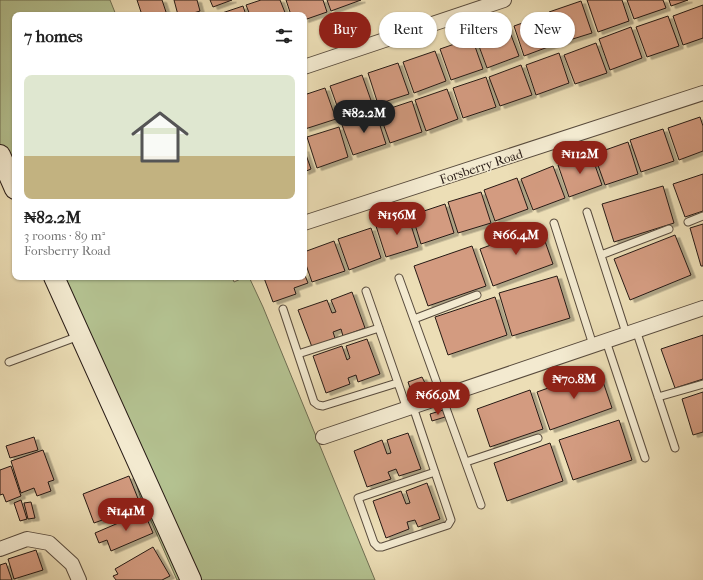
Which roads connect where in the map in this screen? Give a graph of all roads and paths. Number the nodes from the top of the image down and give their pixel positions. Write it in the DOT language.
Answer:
graph roads {
  1 [pos="504,0"];
  2 [pos="307,66"];
  3 [pos="703,93"];
  4 [pos="0,155"];
  5 [pos="12,182"];
  6 [pos="587,212"];
  7 [pos="703,216"];
  8 [pos="688,222"];
  9 [pos="307,223"];
  10 [pos="554,223"];
  11 [pos="669,230"];
  12 [pos="601,255"];
  13 [pos="399,278"];
  14 [pos="55,280"];
  15 [pos="366,291"];
  16 [pos="477,295"];
  17 [pos="703,308"];
  18 [pos="283,309"];
  19 [pos="414,318"];
  20 [pos="379,328"];
  21 [pos="631,332"];
  22 [pos="79,336"];
  23 [pos="600,343"];
  24 [pos="298,354"];
  25 [pos="9,362"];
  26 [pos="397,382"];
  27 [pos="703,384"];
  28 [pos="443,396"];
  29 [pos="658,397"];
  30 [pos="410,408"];
  31 [pos="323,437"];
  32 [pos="538,438"];
  33 [pos="675,448"];
  34 [pos="645,458"];
  35 [pos="466,462"];
  36 [pos="435,472"];
  37 [pos="481,505"];
  38 [pos="0,549"];
  39 [pos="79,580"];
  40 [pos="191,580"];
  1 -- 2 [label="street"];
  3 -- 9 [label="street, Forsberry Road"];
  4 -- 5 [label="street"];
  6 -- 12 [label="lane"];
  7 -- 8 [label="lane"];
  10 -- 23 [label="lane"];
  11 -- 12 [label="lane"];
  12 -- 21 [label="lane"];
  13 -- 19 [label="lane"];
  14 -- 22 [label="street"];
  15 -- 20 [label="lane"];
  16 -- 19 [label="lane"];
  17 -- 21 [label="street"];
  18 -- 24 [label="lane"];
  19 -- 28 [label="lane"];
  20 -- 24 [label="lane"];
  20 -- 26 [label="lane"];
  21 -- 23 [label="street"];
  21 -- 29 [label="lane"];
  22 -- 25 [label="lane"];
  22 -- 40 [label="street"];
  23 -- 28 [label="street"];
  23 -- 34 [label="lane"];
  24 -- 26 [label="lane"];
  26 -- 30 [label="lane"];
  27 -- 29 [label="lane"];
  28 -- 30 [label="street"];
  28 -- 35 [label="lane"];
  29 -- 33 [label="lane"];
  30 -- 31 [label="street"];
  30 -- 36 [label="lane"];
  32 -- 35 [label="lane"];
  35 -- 37 [label="lane"];
  36 -- 36 [label="lane"];
  38 -- 39 [label="street"];
}
